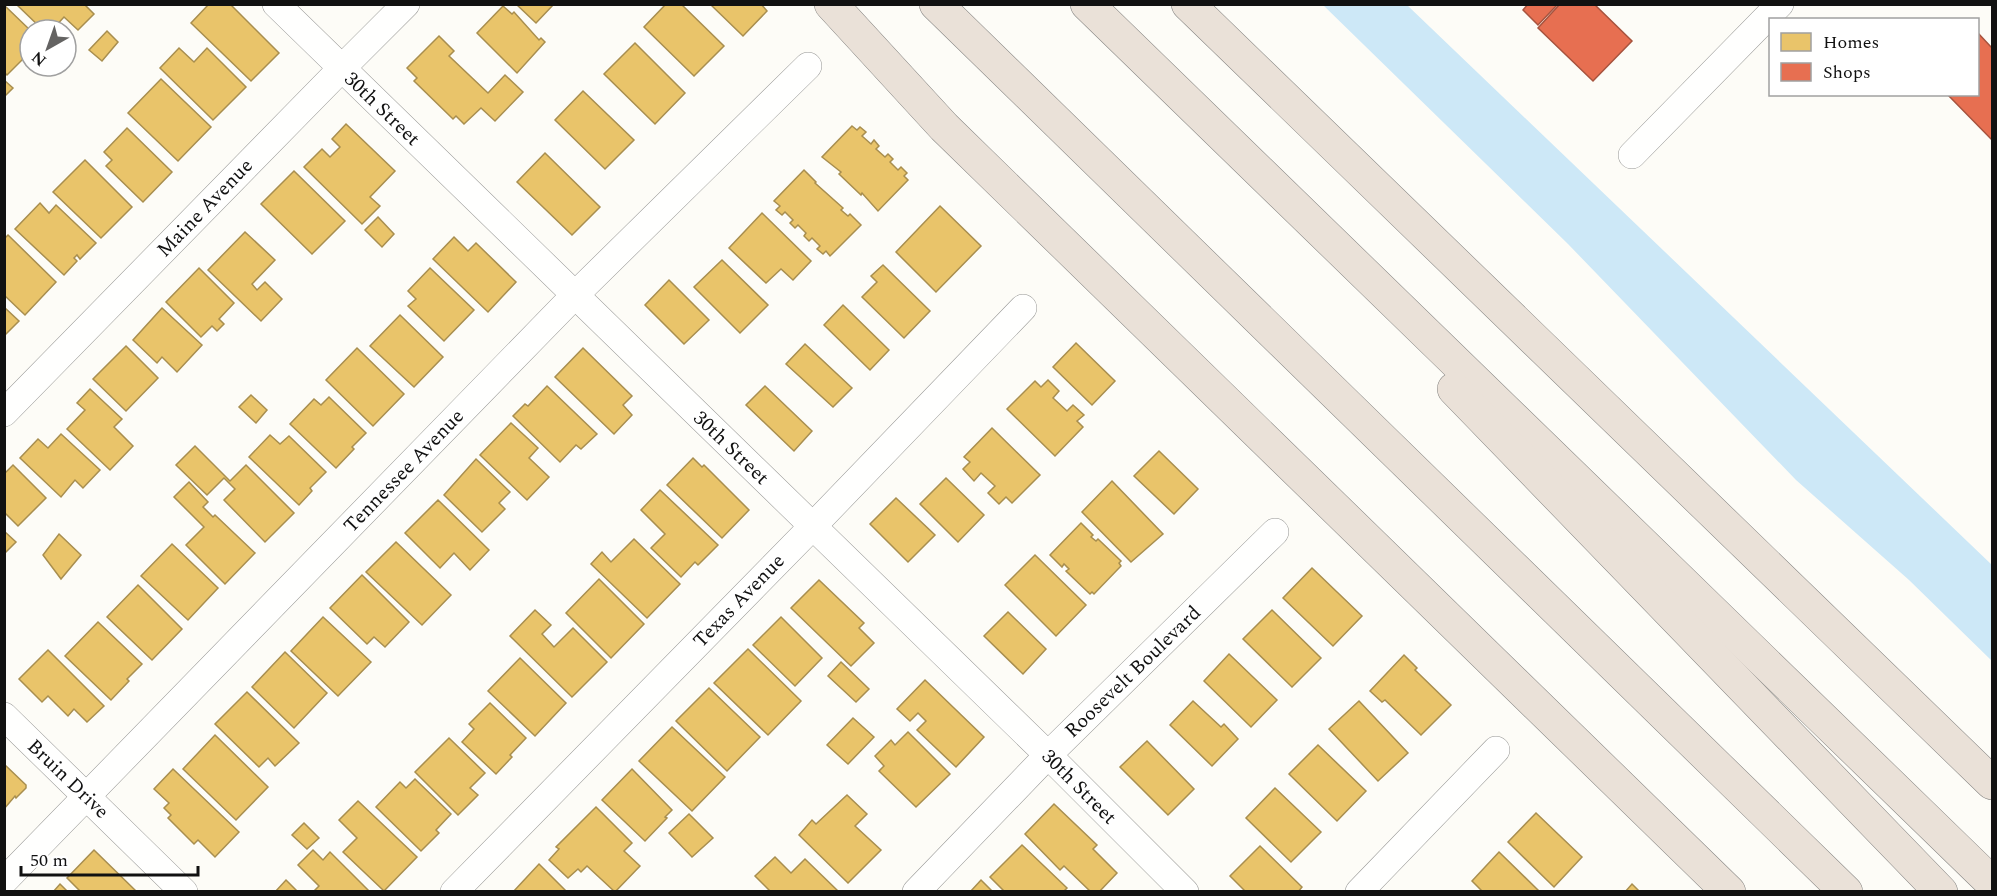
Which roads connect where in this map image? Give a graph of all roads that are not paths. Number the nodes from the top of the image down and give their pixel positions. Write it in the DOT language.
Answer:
graph roads {
  1 [pos="276,4"];
  2 [pos="406,4"];
  3 [pos="831,4"];
  4 [pos="936,4"];
  5 [pos="1081,4"];
  6 [pos="1087,4"];
  7 [pos="1188,4"];
  8 [pos="1780,4"];
  9 [pos="808,66"];
  10 [pos="341,69"];
  11 [pos="1632,154"];
  12 [pos="575,295"];
  13 [pos="1023,308"];
  14 [pos="4,414"];
  15 [pos="812,526"];
  16 [pos="1275,532"];
  17 [pos="4,716"];
  18 [pos="1496,750"];
  19 [pos="1048,755"];
  20 [pos="1992,783"];
  21 [pos="87,796"];
  22 [pos="4,881"];
  23 [pos="1992,883"];
  24 [pos="184,891"];
  25 [pos="454,891"];
  26 [pos="916,891"];
  27 [pos="1185,891"];
  28 [pos="1359,891"];
  29 [pos="1729,891"];
  30 [pos="1846,891"];
  31 [pos="1941,891"];
  1 -- 10 [label="street, 30th Street"];
  2 -- 10 [label="street, Maine Avenue"];
  3 -- 29 [label="highway"];
  4 -- 30 [label="highway"];
  5 -- 31 [label="highway"];
  6 -- 23 [label="highway"];
  7 -- 20 [label="highway"];
  8 -- 11 [label="street"];
  9 -- 12 [label="street, Tennessee Avenue"];
  10 -- 12 [label="street, 30th Street"];
  10 -- 14 [label="street, Maine Avenue"];
  12 -- 15 [label="street, 30th Street"];
  12 -- 21 [label="street, Tennessee Avenue"];
  13 -- 15 [label="street, Texas Avenue"];
  15 -- 19 [label="street, 30th Street"];
  15 -- 25 [label="street, Texas Avenue"];
  16 -- 19 [label="street, Roosevelt Boulevard"];
  17 -- 21 [label="street, Bruin Drive"];
  18 -- 28 [label="street"];
  19 -- 26 [label="street, Roosevelt Boulevard"];
  19 -- 27 [label="street, 30th Street"];
  21 -- 22 [label="street, Tennessee Avenue"];
  21 -- 24 [label="street, Bruin Drive"];
}
